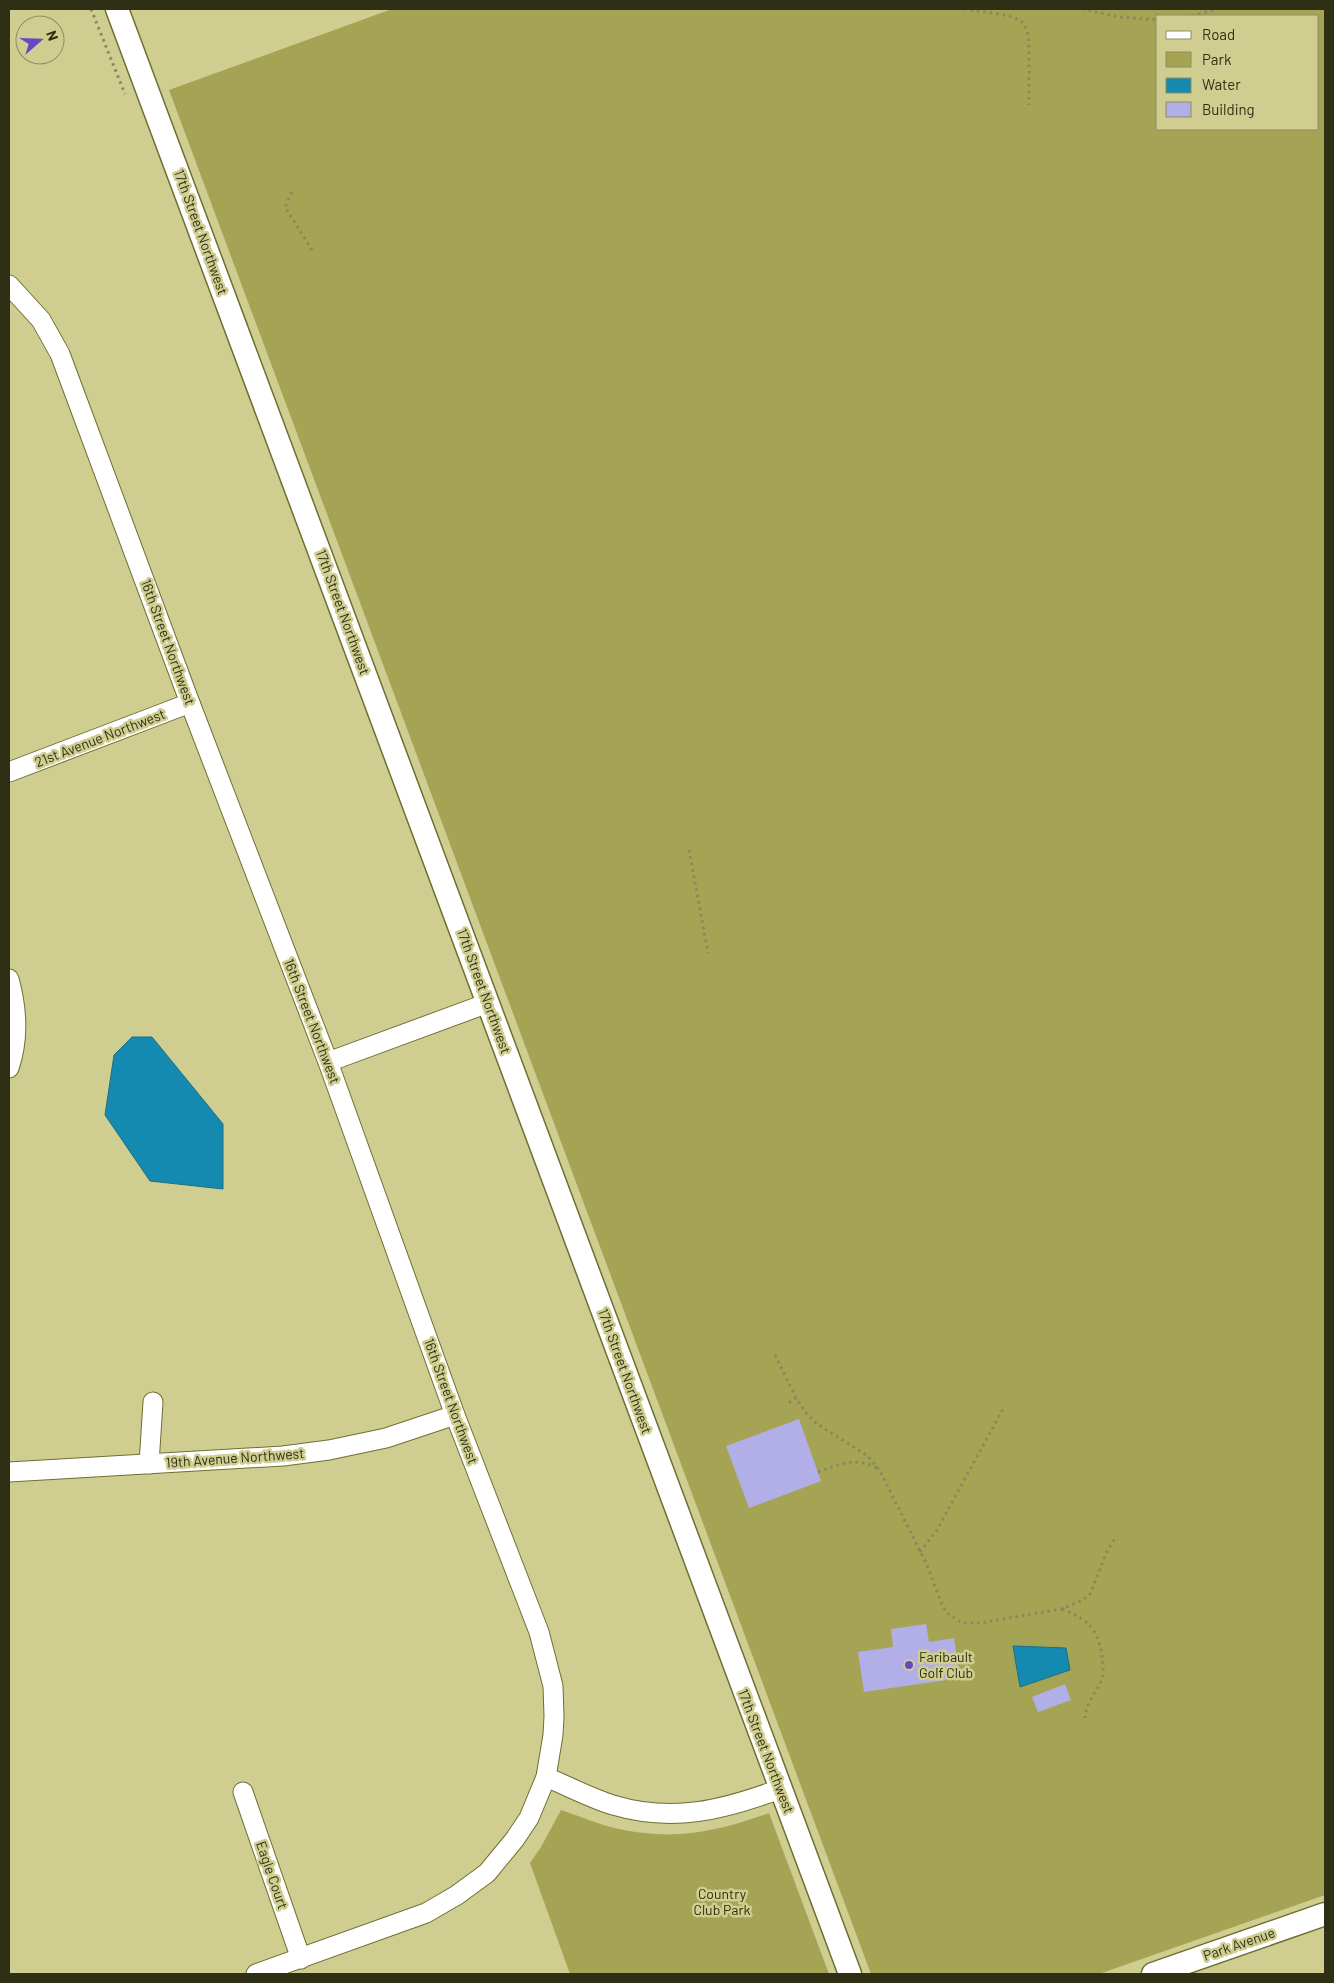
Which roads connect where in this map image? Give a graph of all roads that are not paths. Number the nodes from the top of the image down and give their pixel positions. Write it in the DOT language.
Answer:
graph roads {
  1 [pos="117,9"];
  2 [pos="9,285"];
  3 [pos="190,703"];
  4 [pos="9,772"];
  5 [pos="9,979"];
  6 [pos="488,1003"];
  7 [pos="328,1062"];
  8 [pos="9,1068"];
  9 [pos="154,1402"];
  10 [pos="455,1415"];
  11 [pos="149,1464"];
  12 [pos="9,1472"];
  13 [pos="546,1776"];
  14 [pos="780,1789"];
  15 [pos="243,1792"];
  16 [pos="1325,1914"];
  17 [pos="301,1958"];
  18 [pos="256,1974"];
  19 [pos="850,1974"];
  20 [pos="1153,1974"];
  1 -- 6 [label="street, 17th Street Northwest"];
  2 -- 3 [label="street, 16th Street Northwest"];
  3 -- 4 [label="street, 21st Avenue Northwest"];
  3 -- 7 [label="street, 16th Street Northwest"];
  5 -- 8 [label="street"];
  6 -- 7 [label="street"];
  6 -- 14 [label="street, 17th Street Northwest"];
  7 -- 10 [label="street, 16th Street Northwest"];
  9 -- 11 [label="street"];
  10 -- 11 [label="street, 19th Avenue Northwest"];
  10 -- 13 [label="street, 16th Street Northwest"];
  11 -- 12 [label="street, 19th Avenue Northwest"];
  13 -- 14 [label="street"];
  13 -- 17 [label="street, 16th Street Northwest"];
  14 -- 19 [label="street, 17th Street Northwest"];
  15 -- 17 [label="street, Eagle Court"];
  16 -- 20 [label="street, Park Avenue"];
  17 -- 18 [label="street, 16th Street Northwest"];
}
